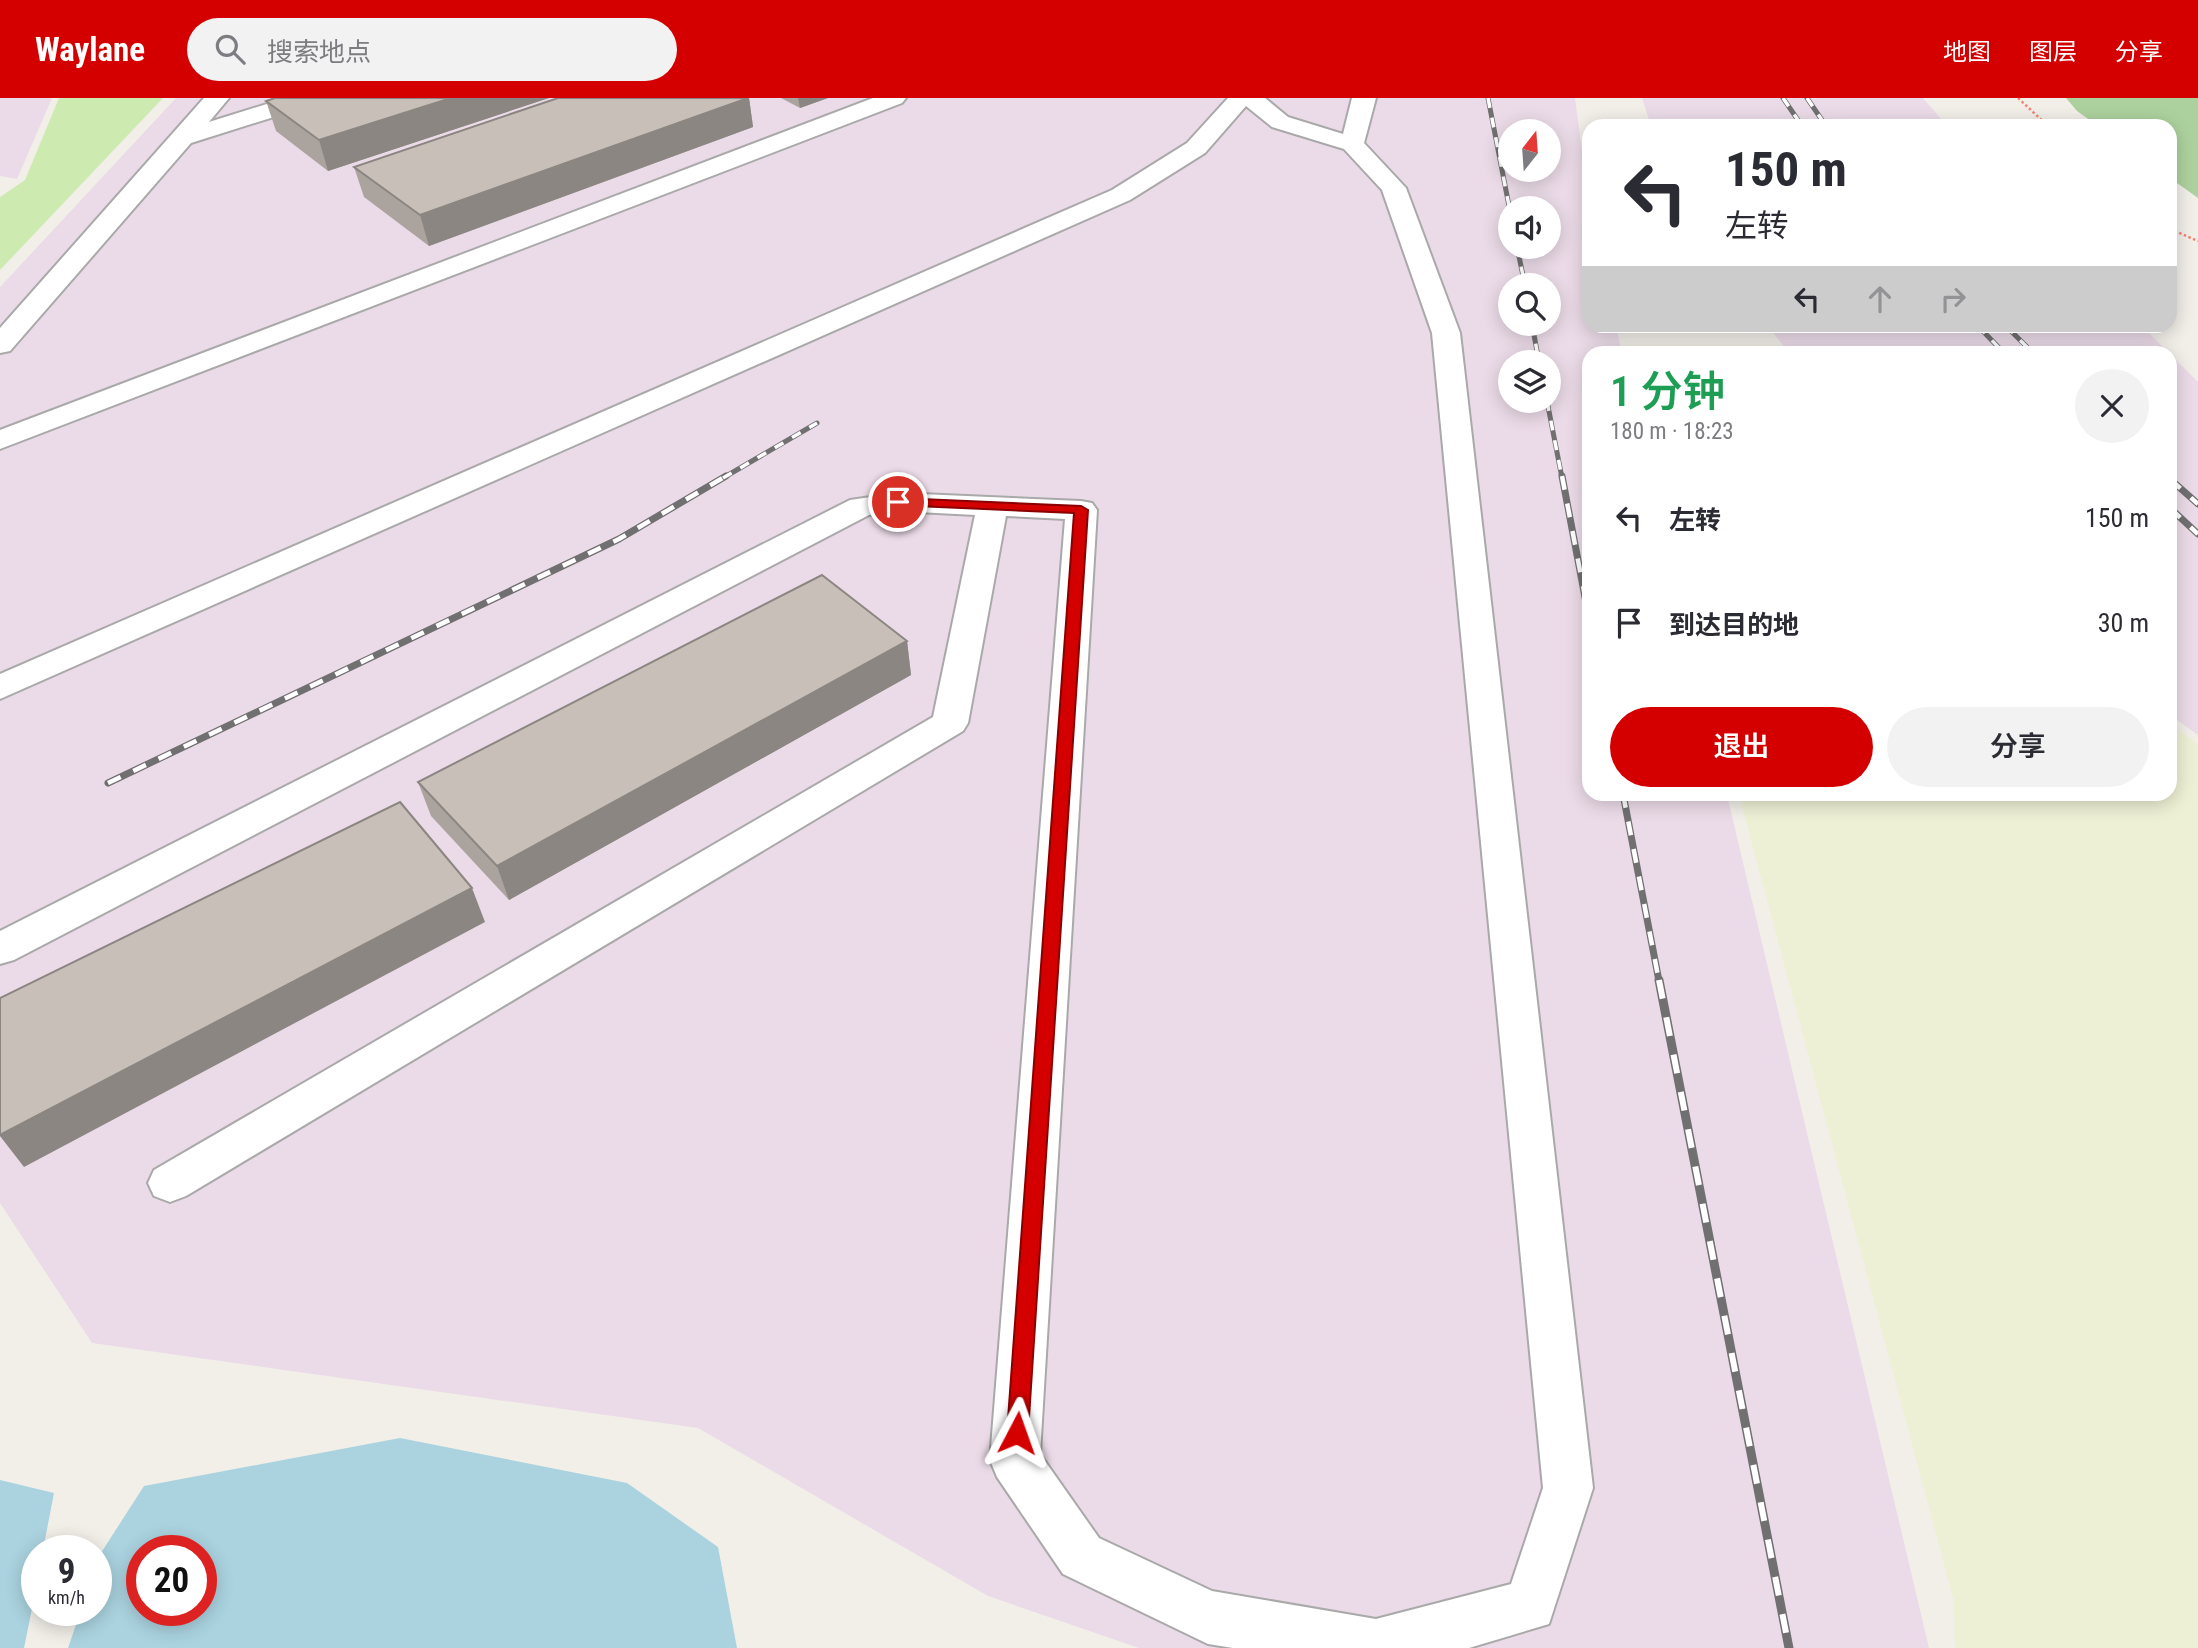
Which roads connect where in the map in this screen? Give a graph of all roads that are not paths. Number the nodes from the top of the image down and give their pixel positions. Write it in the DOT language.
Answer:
graph roads {
  1 [pos="217,98"];
  2 [pos="310,98"];
  3 [pos="894,98"];
  4 [pos="1241,98"];
  5 [pos="1251,98"];
  6 [pos="1364,98"];
  7 [pos="181,138"];
  8 [pos="1352,144"];
  9 [pos="0,345"];
  10 [pos="0,440"];
  11 [pos="992,506"];
  12 [pos="0,687"];
  13 [pos="0,949"];
  14 [pos="170,1183"];
  1 -- 7 [label="lane"];
  2 -- 7 [label="lane"];
  3 -- 10 [label="lane"];
  4 -- 12 [label="lane"];
  5 -- 8 [label="lane"];
  6 -- 8 [label="lane"];
  7 -- 9 [label="lane"];
  8 -- 11 [label="lane"];
  11 -- 13 [label="lane"];
  11 -- 14 [label="lane"];
}
